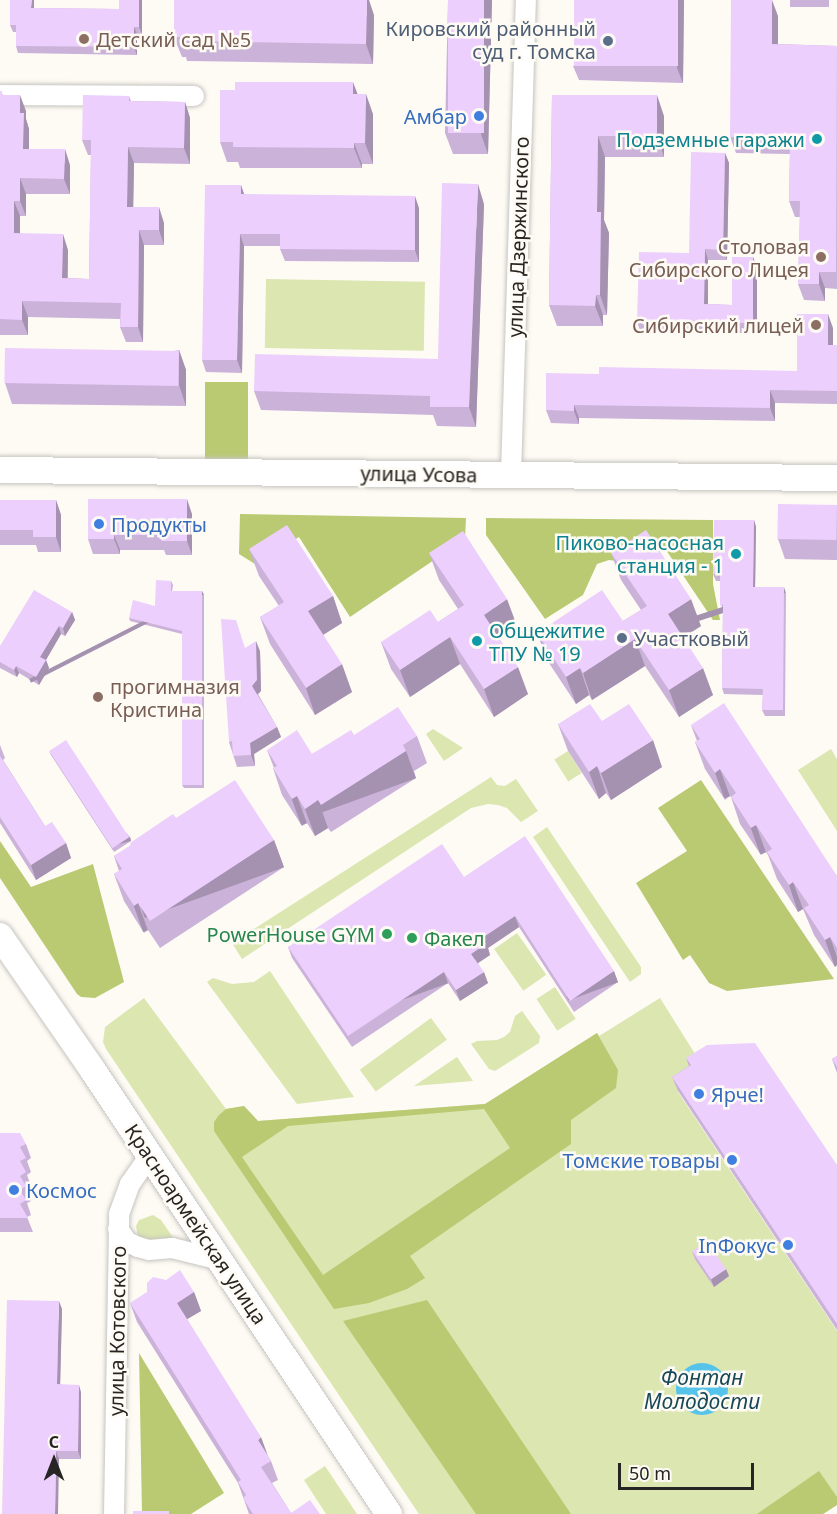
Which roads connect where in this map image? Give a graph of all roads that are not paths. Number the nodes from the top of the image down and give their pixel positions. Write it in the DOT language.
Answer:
graph roads {
  1 [pos="526,0"];
  2 [pos="0,95"];
  3 [pos="194,96"];
  4 [pos="0,470"];
  5 [pos="511,474"];
  6 [pos="837,478"];
  7 [pos="0,936"];
  8 [pos="150,1155"];
  9 [pos="118,1229"];
  10 [pos="221,1260"];
  11 [pos="114,1514"];
  12 [pos="389,1514"];
  1 -- 5 [label="street, улица Дзержинского"];
  2 -- 3 [label="street"];
  4 -- 5 [label="main road, улица Усова"];
  5 -- 6 [label="main road, улица Усова"];
  7 -- 8 [label="main road, Красноармейская улица"];
  8 -- 9 [label="street, улица Котовского"];
  8 -- 10 [label="main road, Красноармейская улица"];
  9 -- 10 [label="street"];
  9 -- 11 [label="street, улица Котовского"];
  10 -- 12 [label="main road, Красноармейская улица"];
}
